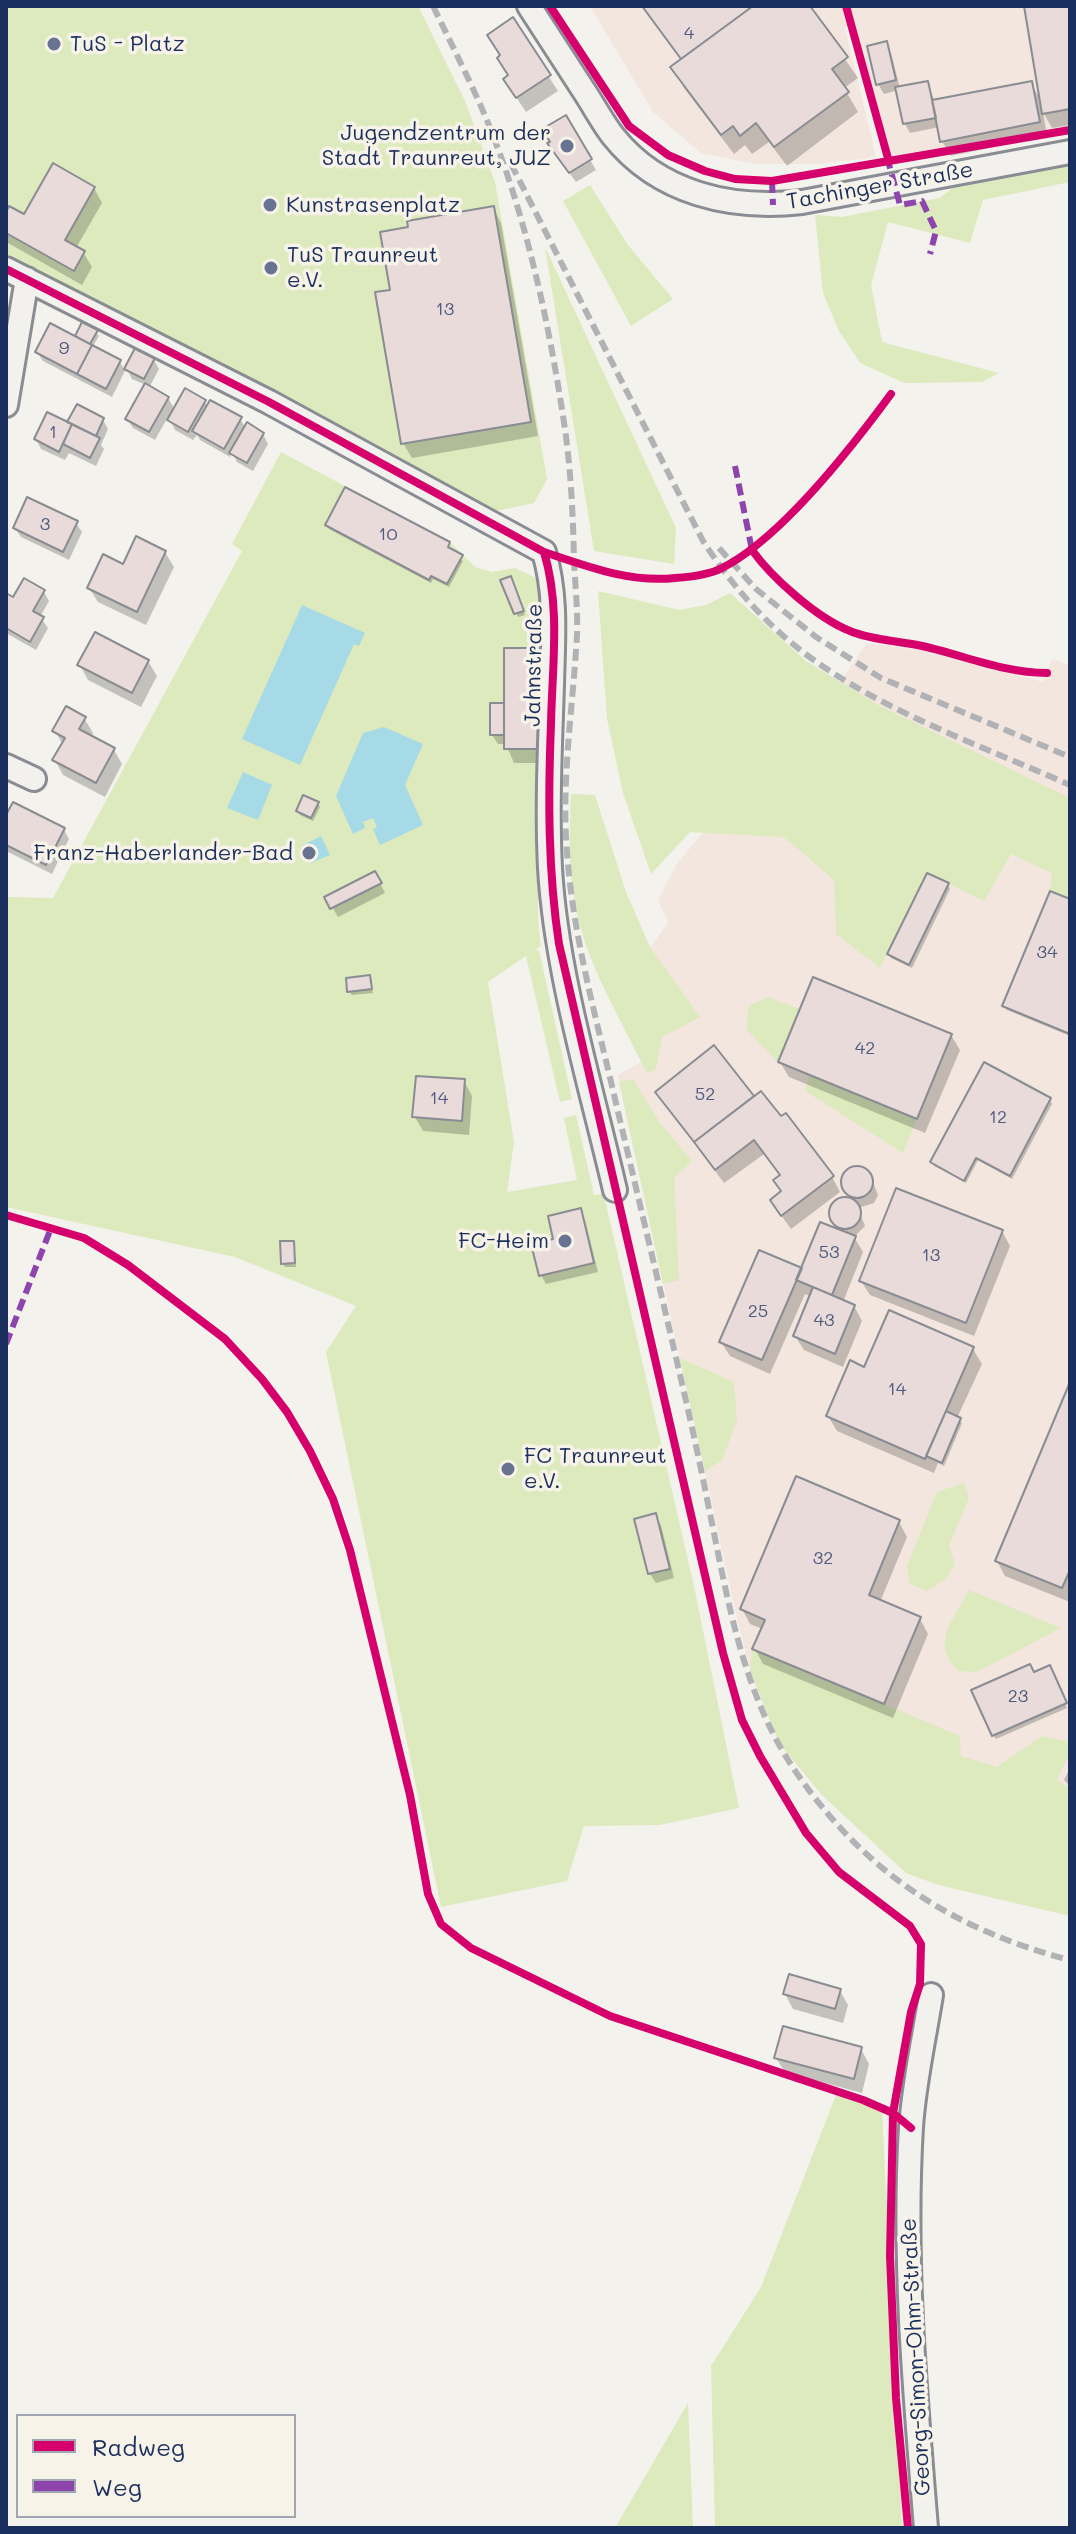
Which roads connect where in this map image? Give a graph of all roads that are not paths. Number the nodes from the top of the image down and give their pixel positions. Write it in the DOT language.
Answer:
graph roads {
  1 [pos="529,6"];
  2 [pos="1070,152"];
  3 [pos="6,269"];
  4 [pos="27,279"];
  5 [pos="6,405"];
  6 [pos="6,766"];
  7 [pos="34,779"];
  8 [pos="615,1190"];
  9 [pos="931,1995"];
  10 [pos="926,2528"];
  1 -- 2 [label="street, Tachinger Straße"];
  3 -- 4 [label="street, Jahnstraße"];
  4 -- 5 [label="street"];
  4 -- 8 [label="street, Jahnstraße"];
  6 -- 7 [label="street"];
  9 -- 10 [label="street, Georg-Simon-Ohm-Straße"];
}
